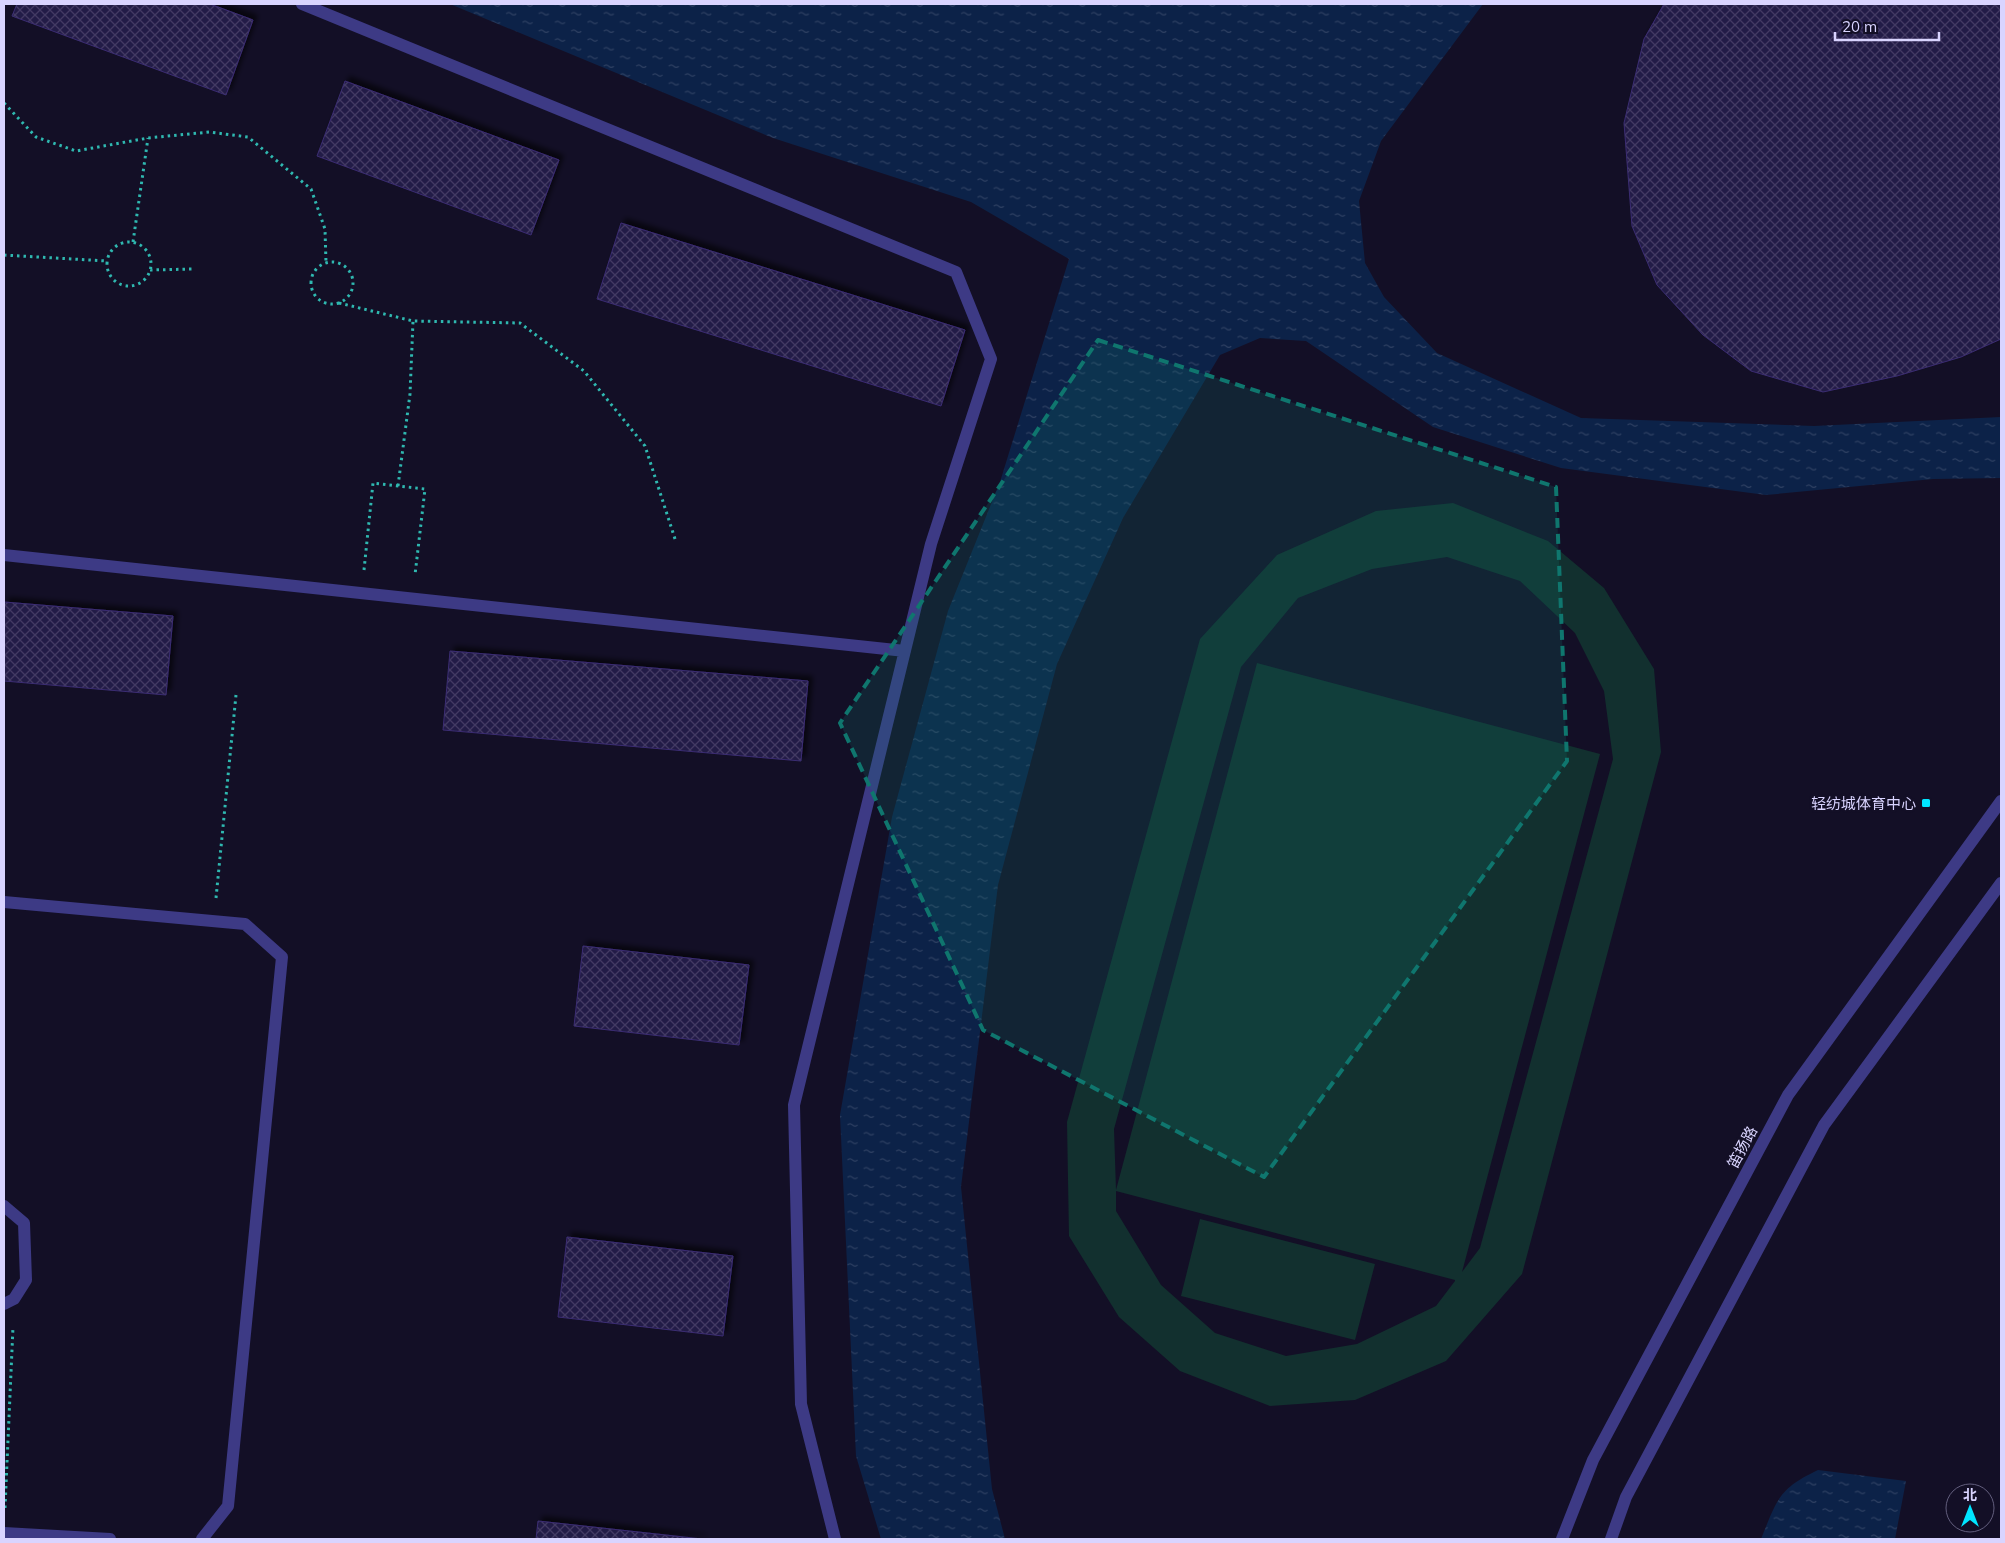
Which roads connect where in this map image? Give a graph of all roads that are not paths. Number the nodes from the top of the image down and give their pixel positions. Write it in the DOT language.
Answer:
graph roads {
  1 [pos="302,4"];
  2 [pos="4,555"];
  3 [pos="906,651"];
  4 [pos="2001,801"];
  5 [pos="2001,883"];
  6 [pos="4,902"];
  7 [pos="4,1206"];
  8 [pos="9,1302"];
  9 [pos="4,1533"];
  10 [pos="103,1539"];
  11 [pos="110,1539"];
  12 [pos="202,1539"];
  13 [pos="835,1539"];
  14 [pos="1562,1539"];
  15 [pos="1611,1539"];
  1 -- 3 [label="street"];
  2 -- 3 [label="street"];
  3 -- 13 [label="street"];
  4 -- 14 [label="street, 笛扬路"];
  5 -- 15 [label="street"];
  6 -- 12 [label="street"];
  7 -- 8 [label="street"];
  9 -- 10 [label="street"];
  10 -- 11 [label="street"];
}
